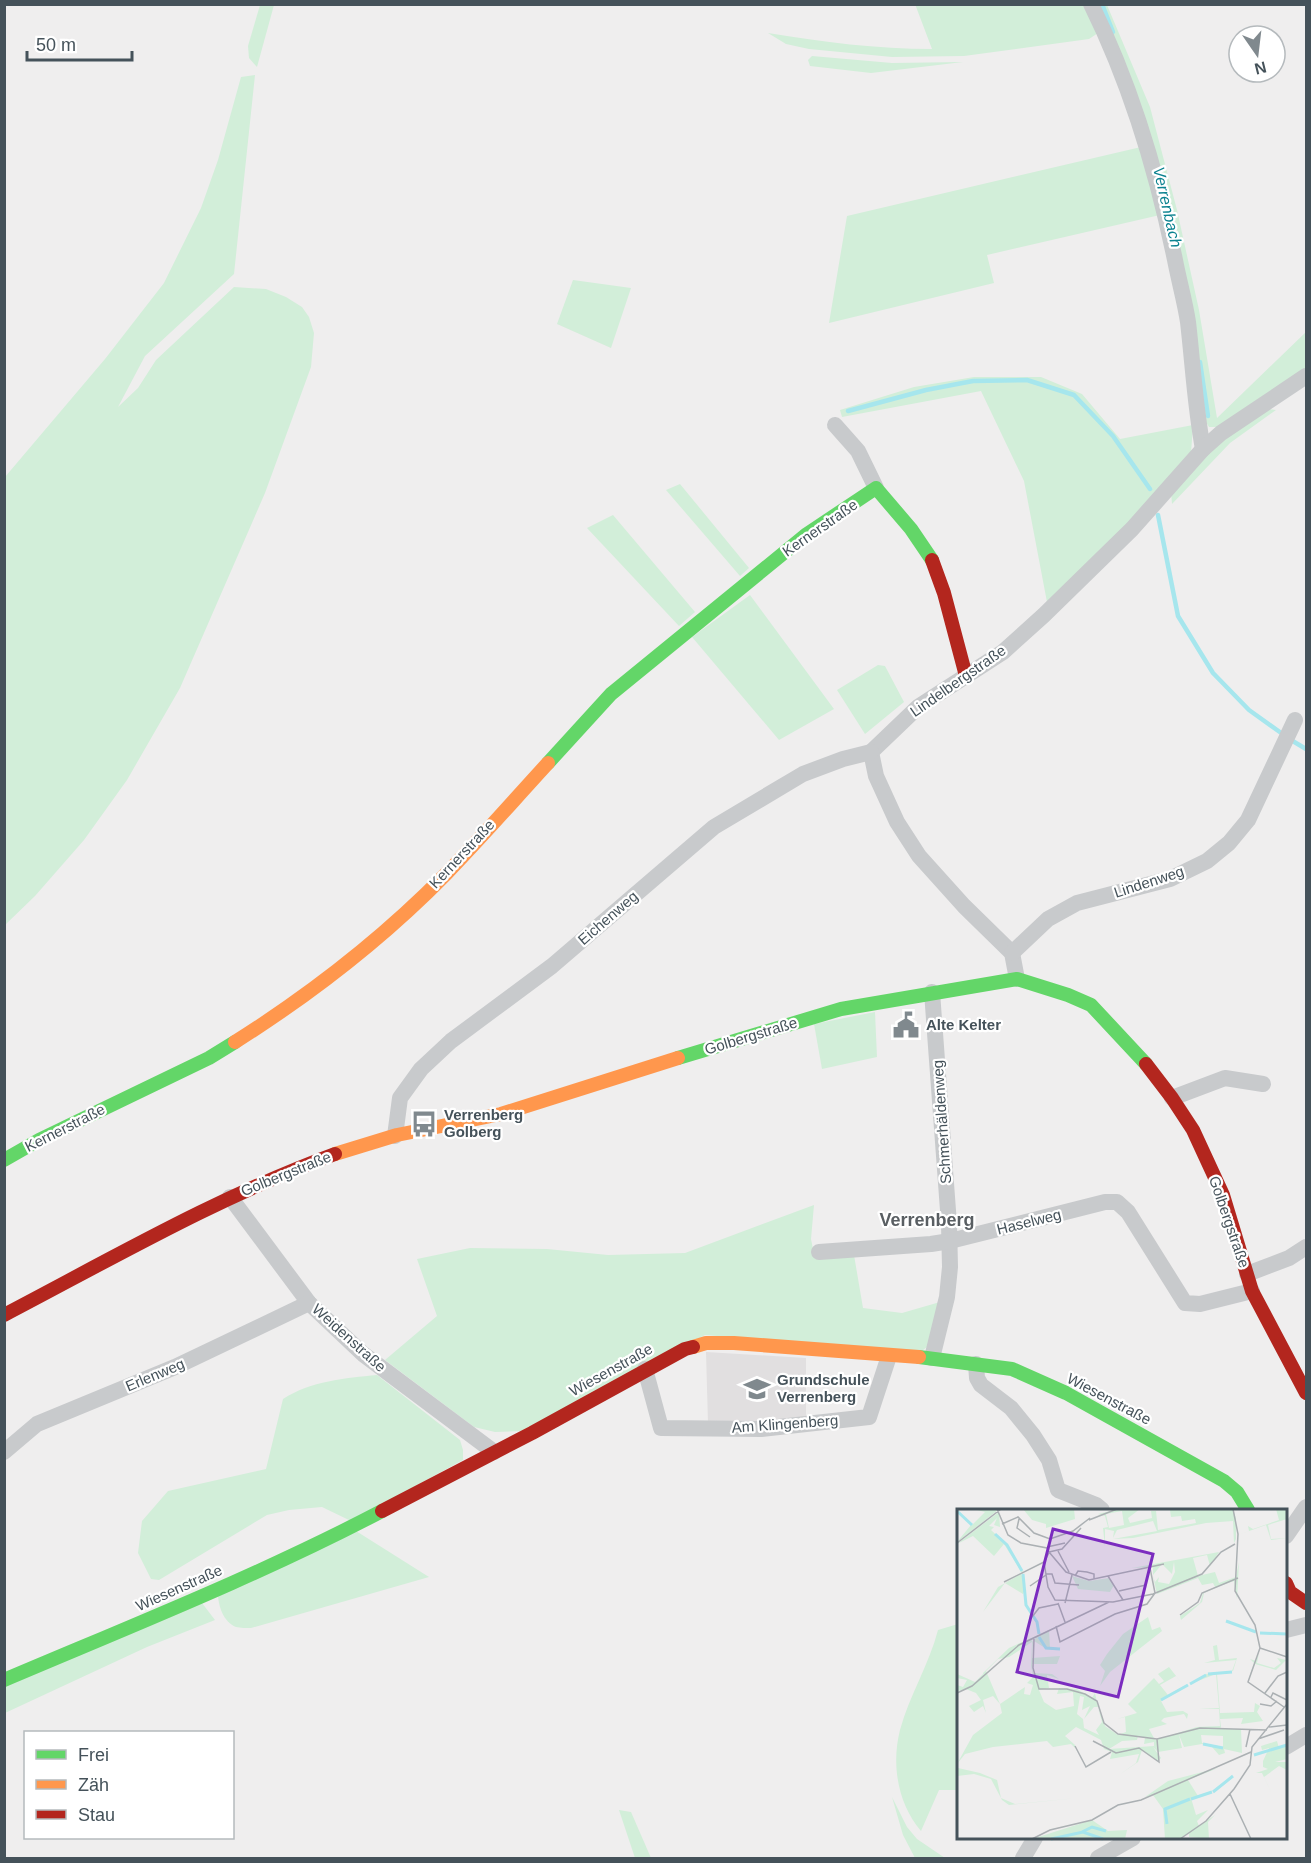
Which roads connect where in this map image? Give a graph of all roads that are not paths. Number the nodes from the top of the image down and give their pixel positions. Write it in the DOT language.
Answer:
graph roads {
  1 [pos="1091,4"];
  2 [pos="1306,376"];
  3 [pos="835,425"];
  4 [pos="1203,449"];
  5 [pos="876,488"];
  6 [pos="966,676"];
  7 [pos="1295,720"];
  8 [pos="871,752"];
  9 [pos="1012,953"];
  10 [pos="1017,979"];
  11 [pos="932,992"];
  12 [pos="1263,1084"];
  13 [pos="1172,1098"];
  14 [pos="395,1136"];
  15 [pos="4,1160"];
  16 [pos="230,1197"];
  17 [pos="950,1241"];
  18 [pos="1306,1247"];
  19 [pos="819,1252"];
  20 [pos="1247,1274"];
  21 [pos="1252,1291"];
  22 [pos="309,1303"];
  23 [pos="4,1315"];
  24 [pos="889,1356"];
  25 [pos="932,1358"];
  26 [pos="976,1364"];
  27 [pos="645,1369"];
  28 [pos="1306,1393"];
  29 [pos="4,1452"];
  30 [pos="494,1452"];
  31 [pos="1306,1507"];
  32 [pos="1101,1509"];
  33 [pos="1247,1509"];
  34 [pos="1296,1530"];
  35 [pos="1287,1585"];
  36 [pos="1306,1603"];
  37 [pos="1306,1625"];
  38 [pos="1287,1630"];
  39 [pos="4,1680"];
  40 [pos="1306,1735"];
  41 [pos="1287,1746"];
  42 [pos="1034,1839"];
  43 [pos="1131,1839"];
  44 [pos="1023,1858"];
  45 [pos="1098,1858"];
  1 -- 4 [label="street"];
  2 -- 4 [label="street, Lindelbergstraße"];
  3 -- 5 [label="street"];
  4 -- 6 [label="street, Lindelbergstraße"];
  5 -- 6 [label="street"];
  5 -- 15 [label="street, Kernerstraße"];
  6 -- 8 [label="street, Lindelbergstraße"];
  7 -- 9 [label="street, Lindenweg"];
  8 -- 9 [label="street"];
  8 -- 14 [label="street, Eichenweg"];
  9 -- 10 [label="street"];
  10 -- 11 [label="street, Golbergstraße"];
  10 -- 13 [label="street, Golbergstraße"];
  11 -- 14 [label="street, Golbergstraße"];
  11 -- 17 [label="street, Schmerhäldenweg"];
  12 -- 13 [label="street"];
  13 -- 20 [label="street, Golbergstraße"];
  14 -- 16 [label="street, Golbergstraße"];
  16 -- 22 [label="street, Weidenstraße"];
  16 -- 23 [label="street, Golbergstraße"];
  17 -- 19 [label="street, Haselweg"];
  17 -- 21 [label="street, Haselweg"];
  17 -- 25 [label="street, Schmerhäldenweg"];
  18 -- 20 [label="street"];
  20 -- 21 [label="street, Golbergstraße"];
  21 -- 28 [label="street, Golbergstraße"];
  22 -- 29 [label="street, Erlenweg"];
  22 -- 30 [label="street, Weidenstraße"];
  24 -- 25 [label="street, Wiesenstraße"];
  24 -- 27 [label="street, Wiesenstraße"];
  24 -- 27 [label="street, Am Klingenberg"];
  25 -- 26 [label="street, Wiesenstraße"];
  26 -- 32 [label="street"];
  26 -- 33 [label="street, Wiesenstraße"];
  27 -- 30 [label="street, Wiesenstraße"];
  30 -- 39 [label="street, Wiesenstraße"];
  31 -- 34 [label="street"];
  35 -- 36 [label="street"];
  37 -- 38 [label="street"];
  40 -- 41 [label="street"];
  42 -- 44 [label="street"];
  43 -- 45 [label="street"];
}
